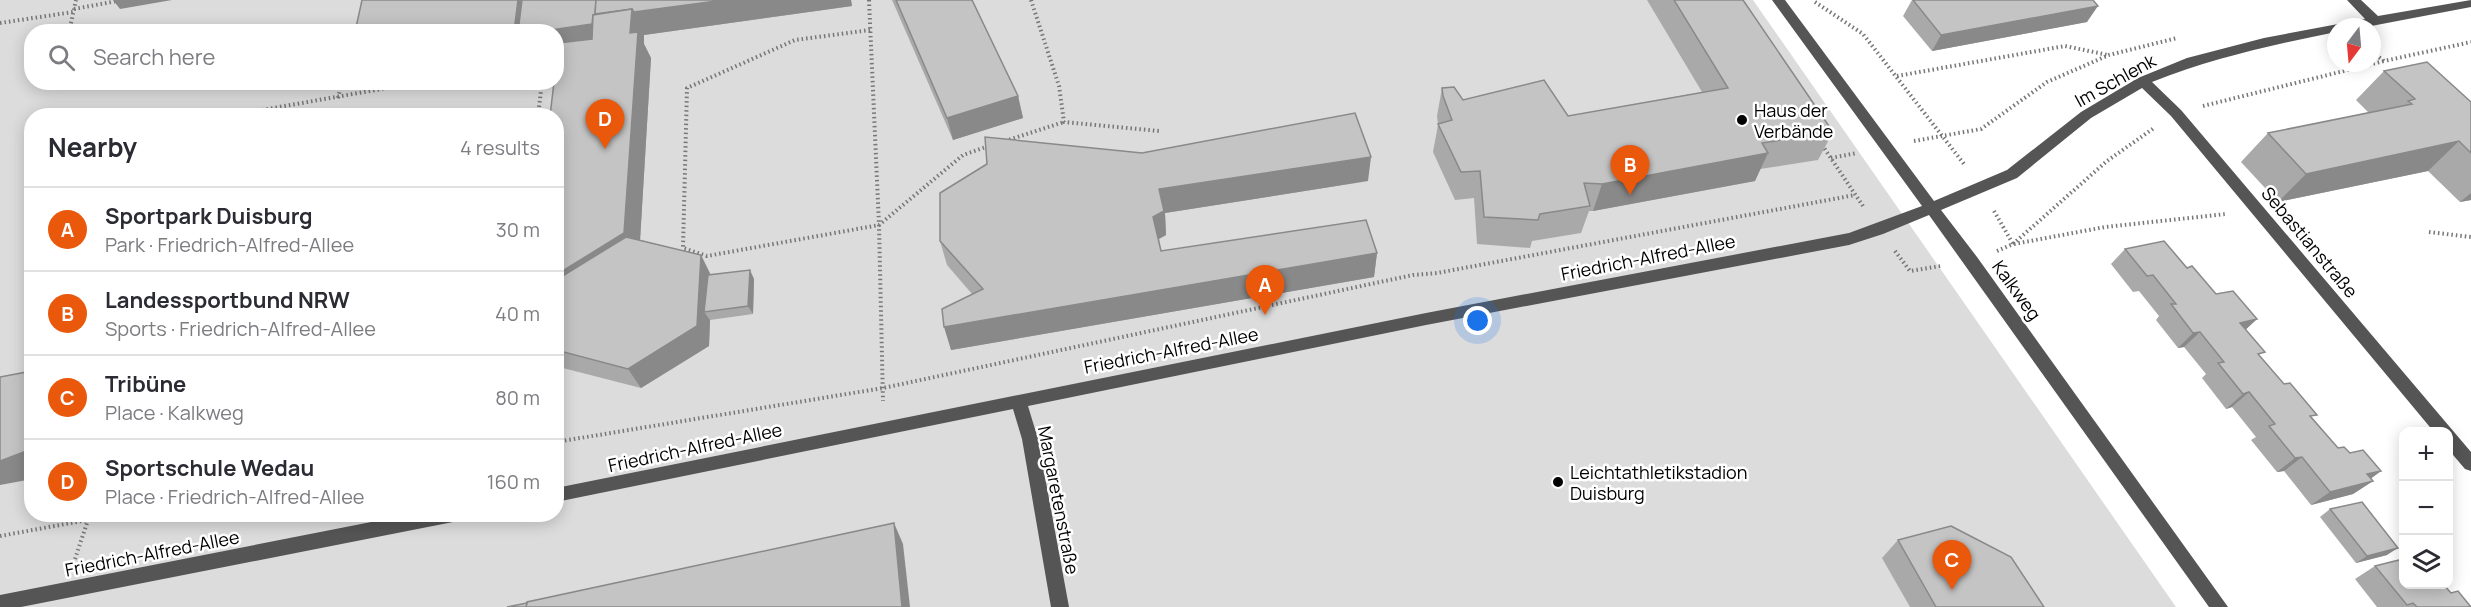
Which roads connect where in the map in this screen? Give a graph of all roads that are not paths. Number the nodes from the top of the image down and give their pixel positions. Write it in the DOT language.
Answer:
graph roads {
  1 [pos="1778,0"];
  2 [pos="2353,0"];
  3 [pos="2471,3"];
  4 [pos="2372,18"];
  5 [pos="2381,20"];
  6 [pos="2327,30"];
  7 [pos="2143,81"];
  8 [pos="1931,207"];
  9 [pos="1018,401"];
  10 [pos="2440,427"];
  11 [pos="2453,443"];
  12 [pos="2471,464"];
  13 [pos="564,493"];
  14 [pos="413,522"];
  15 [pos="0,603"];
  16 [pos="1060,607"];
  17 [pos="2219,607"];
  1 -- 8 [label="street, Kalkweg"];
  2 -- 4 [label="street"];
  3 -- 5 [label="street"];
  6 -- 7 [label="street, Im Schlenk"];
  7 -- 8 [label="street, Im Schlenk"];
  7 -- 10 [label="street, Sebastianstraße"];
  8 -- 9 [label="street, Friedrich-Alfred-Allee"];
  8 -- 17 [label="street, Kalkweg"];
  9 -- 13 [label="street, Friedrich-Alfred-Allee"];
  9 -- 16 [label="street, Margaretenstraße"];
  11 -- 12 [label="street"];
  14 -- 15 [label="street, Friedrich-Alfred-Allee"];
}
